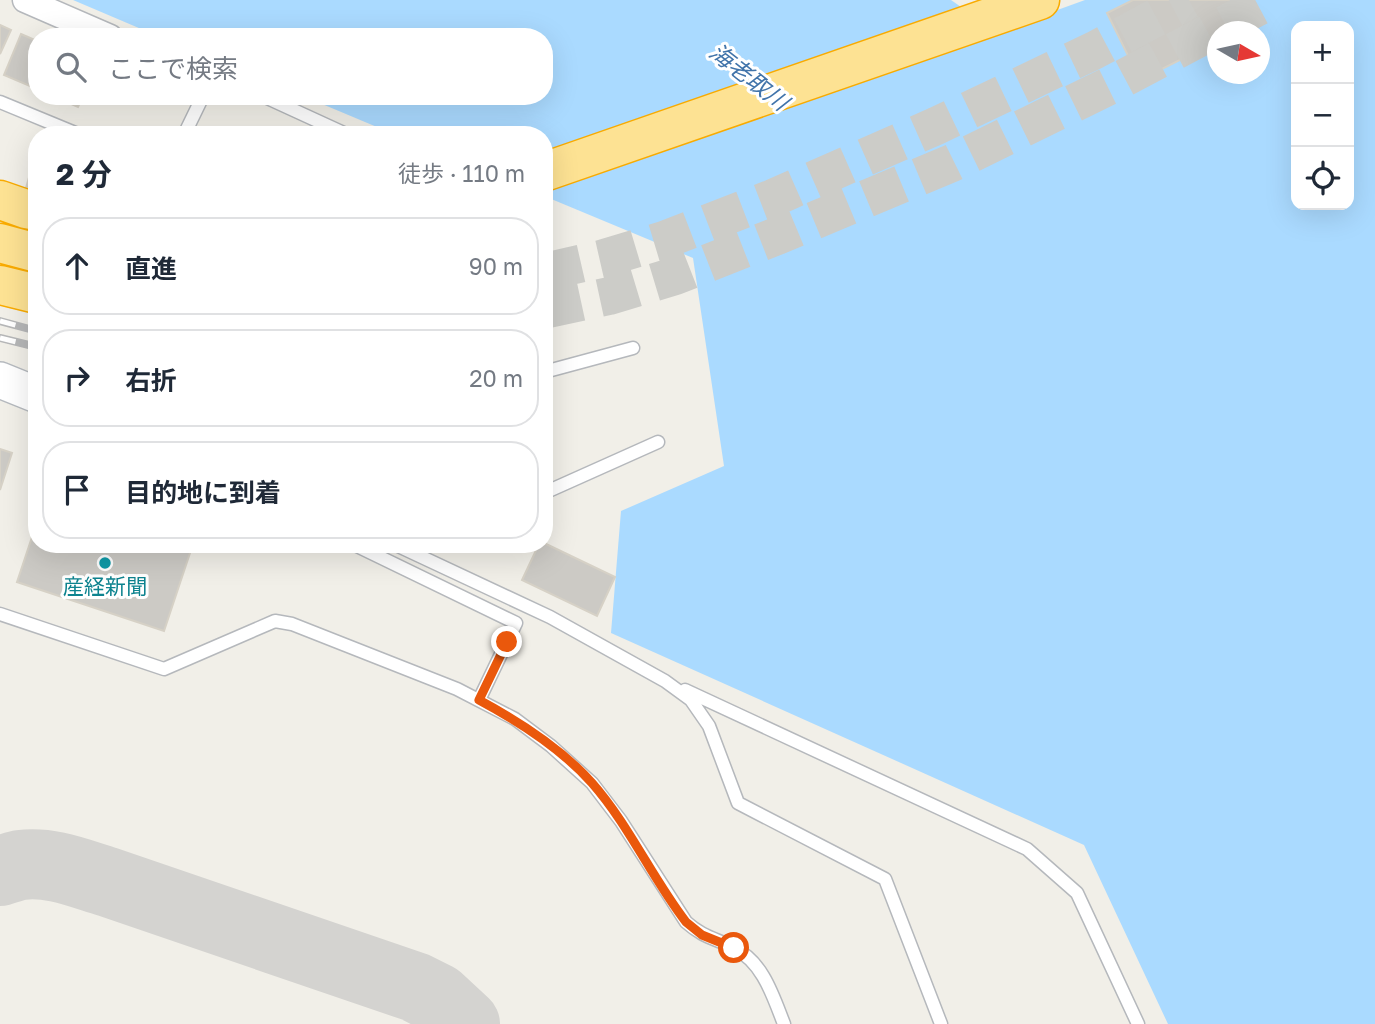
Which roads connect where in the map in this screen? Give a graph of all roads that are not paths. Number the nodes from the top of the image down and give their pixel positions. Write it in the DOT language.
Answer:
graph roads {
  1 [pos="25,0"];
  2 [pos="1040,0"];
  3 [pos="89,28"];
  4 [pos="0,102"];
  5 [pos="199,105"];
  6 [pos="283,105"];
  7 [pos="58,126"];
  8 [pos="188,126"];
  9 [pos="328,126"];
  10 [pos="553,169"];
  11 [pos="0,200"];
  12 [pos="28,209"];
  13 [pos="0,243"];
  14 [pos="28,251"];
  15 [pos="0,285"];
  16 [pos="28,292"];
  17 [pos="633,348"];
  18 [pos="553,370"];
  19 [pos="0,380"];
  20 [pos="28,391"];
  21 [pos="658,442"];
  22 [pos="553,489"];
  23 [pos="372,553"];
  24 [pos="413,553"];
  25 [pos="0,614"];
  26 [pos="665,681"];
  27 [pos="479,700"];
  28 [pos="784,1024"];
  29 [pos="941,1024"];
  30 [pos="1138,1024"];
  1 -- 3 [label="street"];
  2 -- 10 [label="highway"];
  4 -- 7 [label="lane"];
  5 -- 8 [label="lane"];
  6 -- 9 [label="lane"];
  11 -- 12 [label="highway"];
  13 -- 14 [label="highway"];
  15 -- 16 [label="highway"];
  17 -- 18 [label="lane"];
  19 -- 20 [label="street"];
  21 -- 22 [label="lane"];
  23 -- 27 [label="lane"];
  24 -- 26 [label="lane"];
  25 -- 27 [label="lane"];
  26 -- 29 [label="lane"];
  26 -- 30 [label="lane"];
  27 -- 28 [label="lane"];
}
